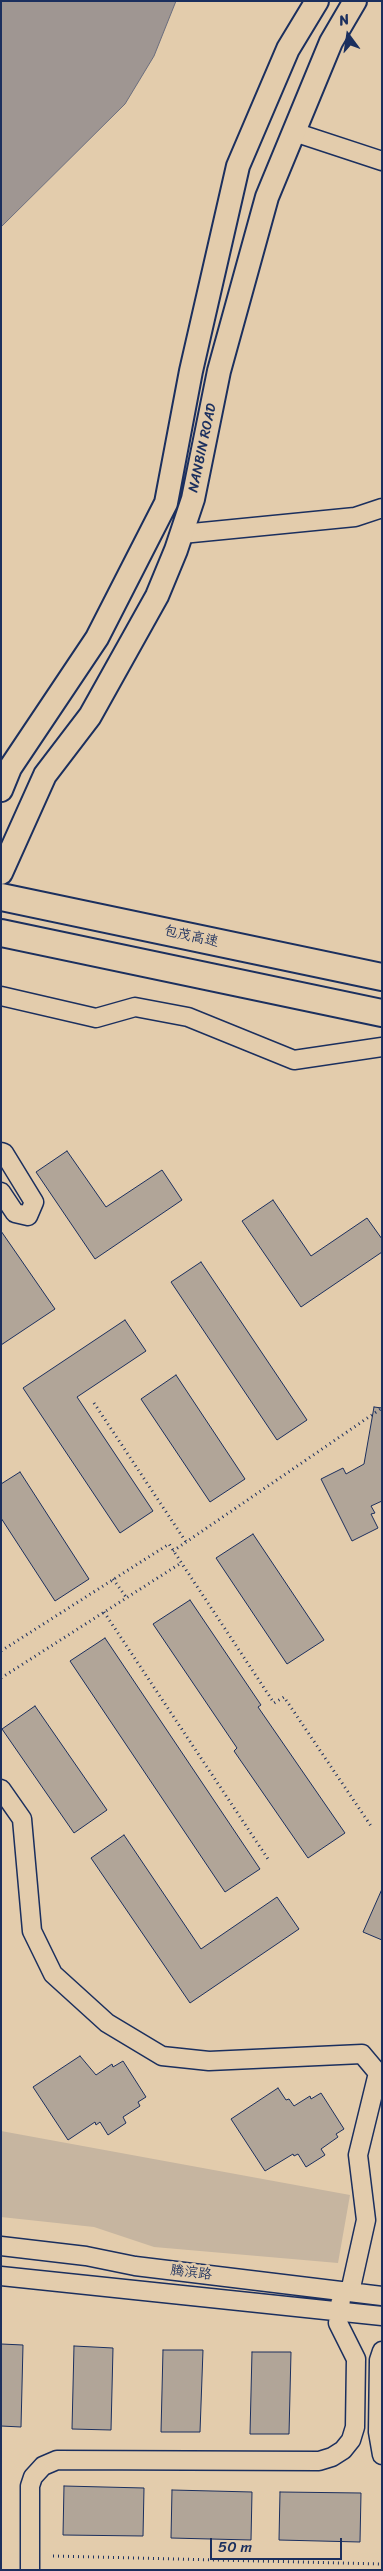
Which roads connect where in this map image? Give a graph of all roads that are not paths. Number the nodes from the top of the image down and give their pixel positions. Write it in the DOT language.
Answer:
graph roads {
  1 [pos="317,1"];
  2 [pos="355,1"];
  3 [pos="294,132"];
  4 [pos="382,161"];
  5 [pos="382,508"];
  6 [pos="182,534"];
  7 [pos="1,790"];
  8 [pos="1,872"];
  9 [pos="1,897"];
  10 [pos="1,933"];
  11 [pos="382,977"];
  12 [pos="1,996"];
  13 [pos="382,1013"];
  14 [pos="382,1047"];
  15 [pos="1,1152"];
  16 [pos="1,1192"];
  17 [pos="1,1789"];
  18 [pos="1,2246"];
  19 [pos="1,2276"];
  20 [pos="346,2292"];
  21 [pos="382,2296"];
  22 [pos="340,2310"];
  23 [pos="382,2316"];
  24 [pos="381,2355"];
  25 [pos="356,2359"];
  26 [pos="382,2455"];
  27 [pos="30,2570"];
  1 -- 7 [label="main road, NANBIN ROAD"];
  2 -- 3 [label="main road, NANBIN ROAD"];
  3 -- 4 [label="street"];
  3 -- 6 [label="main road, NANBIN ROAD"];
  5 -- 6 [label="street"];
  6 -- 8 [label="main road, NANBIN ROAD"];
  9 -- 11 [label="highway, 包茂高速"];
  10 -- 13 [label="highway"];
  12 -- 14 [label="street"];
  15 -- 16 [label="street"];
  17 -- 20 [label="street"];
  18 -- 20 [label="street, 腾滨路"];
  19 -- 22 [label="street, 腾滨路"];
  20 -- 21 [label="street, 腾滨路"];
  20 -- 22 [label="street"];
  22 -- 23 [label="street, 腾滨路"];
  22 -- 25 [label="street"];
  24 -- 25 [label="street"];
  24 -- 26 [label="street"];
  25 -- 27 [label="street"];
}
